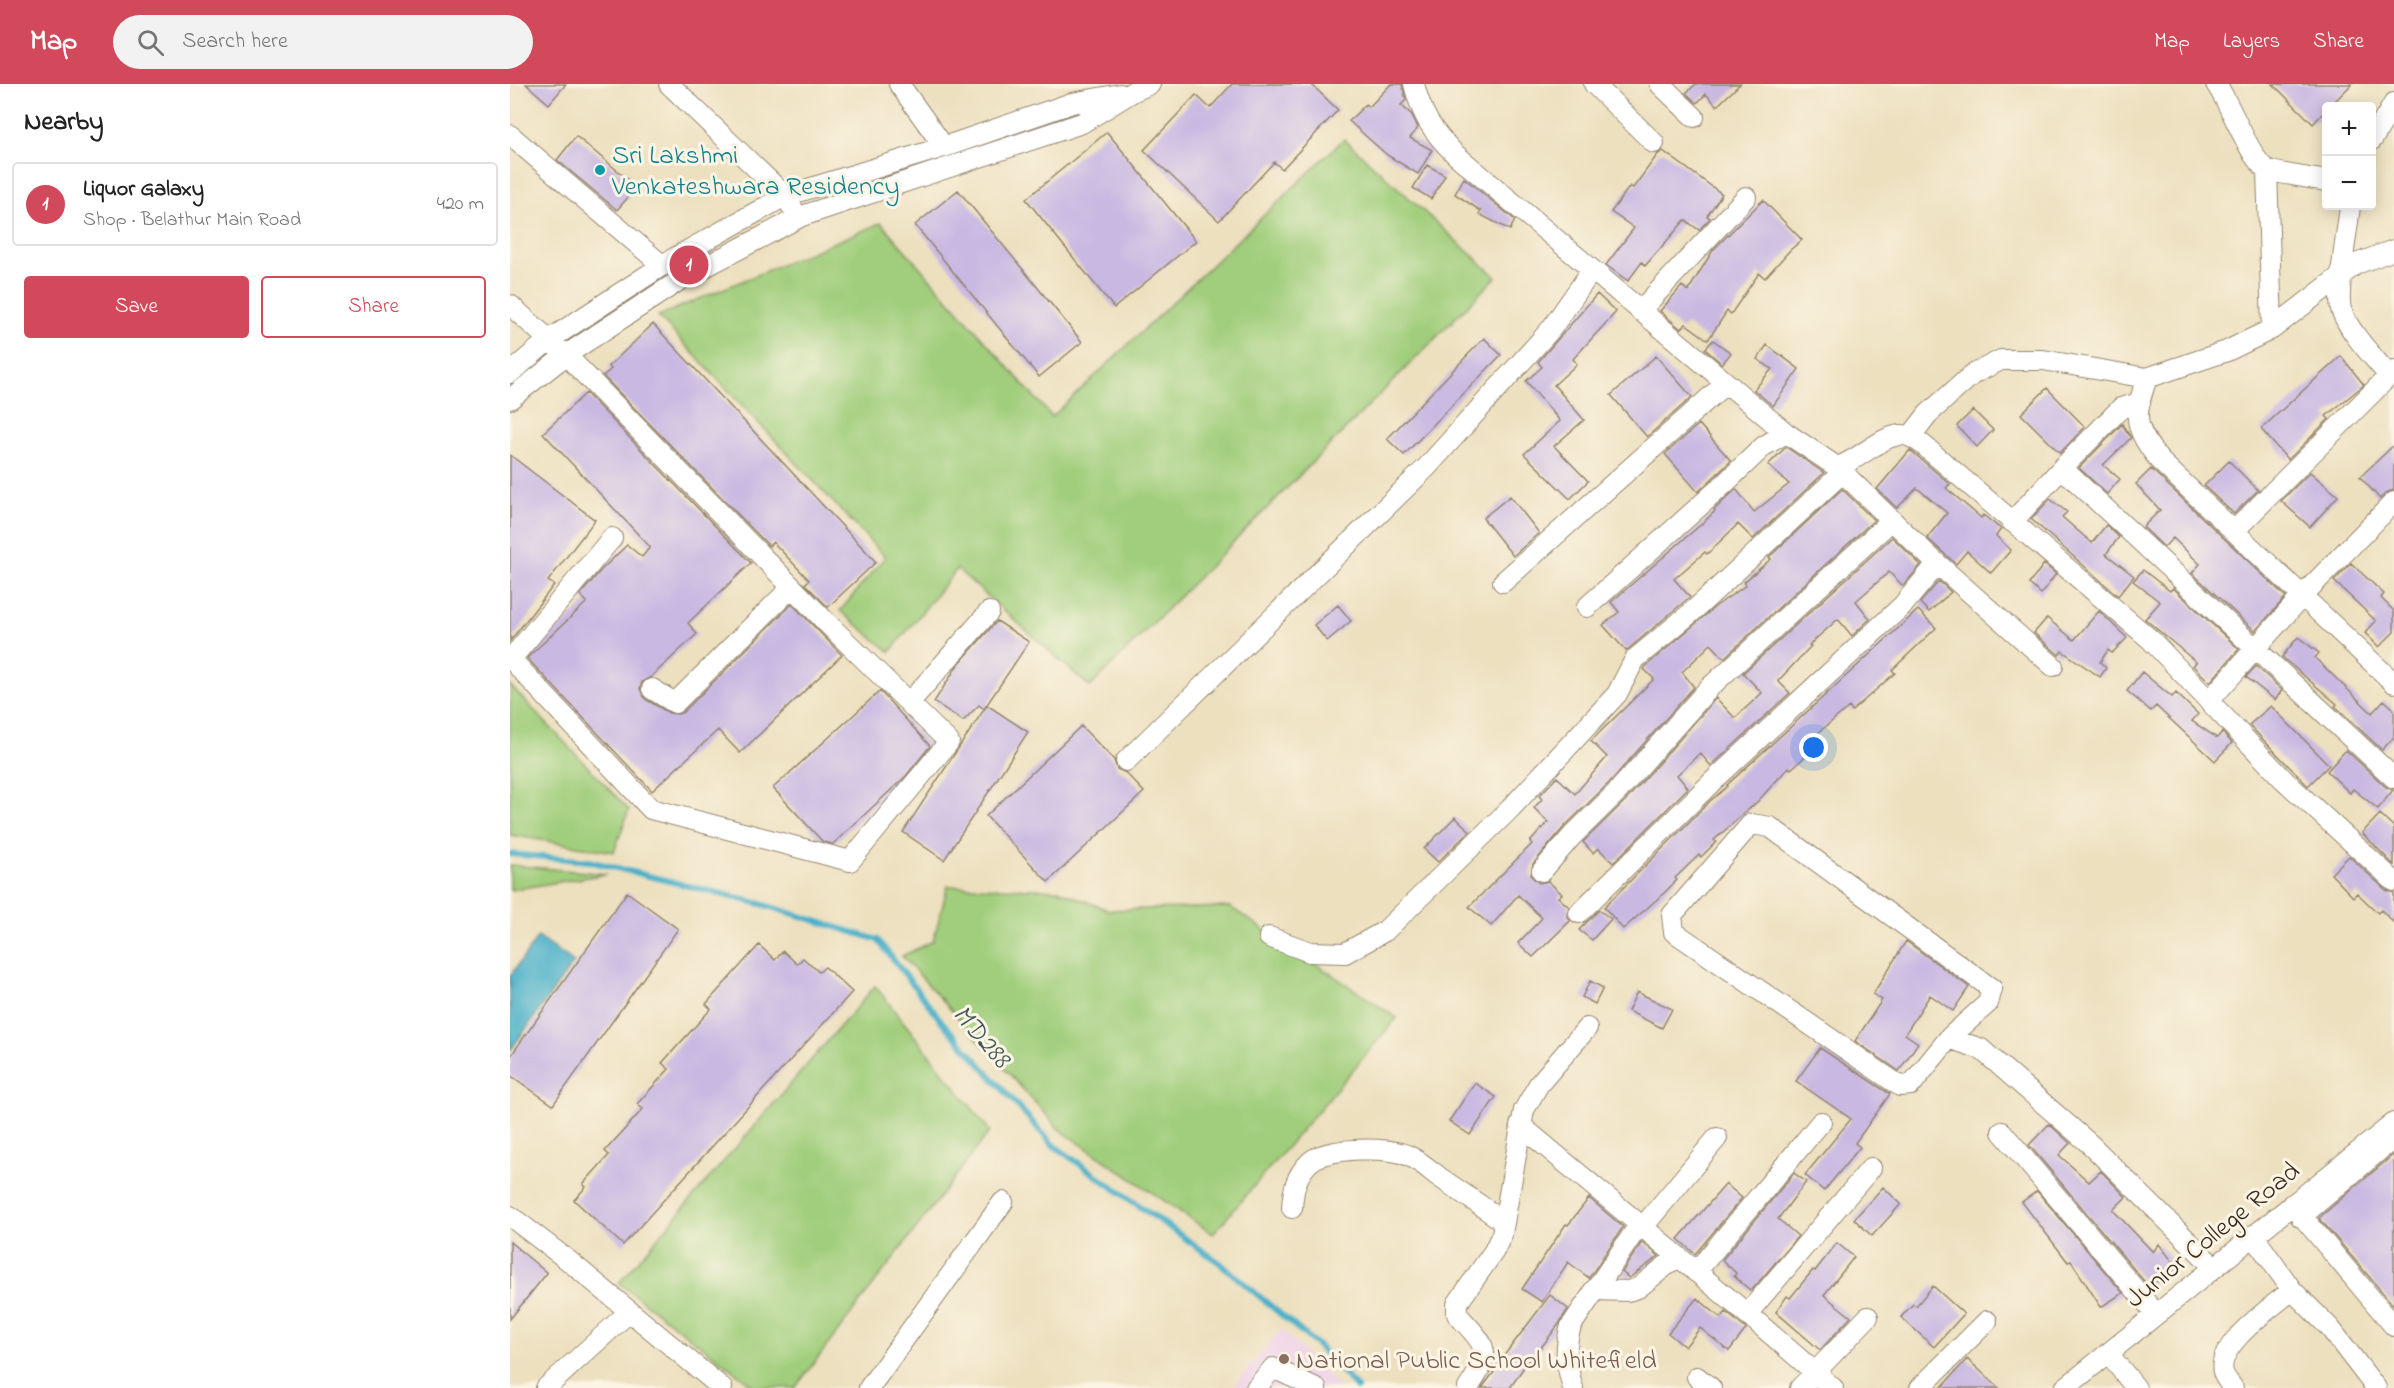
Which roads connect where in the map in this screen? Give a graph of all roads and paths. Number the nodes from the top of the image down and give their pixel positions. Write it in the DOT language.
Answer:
graph roads {
  1 [pos="669,84"];
  2 [pos="899,84"];
  3 [pos="1414,84"];
  4 [pos="1594,84"];
  5 [pos="1660,84"];
  6 [pos="2216,84"];
  7 [pos="1138,86"];
  8 [pos="2394,103"];
  9 [pos="1694,117"];
  10 [pos="2376,133"];
  11 [pos="510,135"];
  12 [pos="1654,143"];
  13 [pos="944,147"];
  14 [pos="2267,169"];
  15 [pos="2322,180"];
  16 [pos="785,196"];
  17 [pos="1746,197"];
  18 [pos="2349,210"];
  19 [pos="798,218"];
  20 [pos="2394,250"];
  21 [pos="663,266"];
  22 [pos="1592,270"];
  23 [pos="2341,275"];
  24 [pos="510,305"];
  25 [pos="1640,311"];
  26 [pos="2272,329"];
  27 [pos="549,340"];
  28 [pos="566,355"];
  29 [pos="510,373"];
  30 [pos="2392,374"];
  31 [pos="2147,378"];
  32 [pos="1726,383"];
  33 [pos="510,399"];
  34 [pos="2140,403"];
  35 [pos="1786,433"];
  36 [pos="1911,436"];
  37 [pos="2062,468"];
  38 [pos="1839,470"];
  39 [pos="2394,502"];
  40 [pos="1893,520"];
  41 [pos="2012,522"];
  42 [pos="2234,531"];
  43 [pos="612,538"];
  44 [pos="1937,564"];
  45 [pos="1503,582"];
  46 [pos="792,587"];
  47 [pos="2303,595"];
  48 [pos="1587,607"];
  49 [pos="989,612"];
  50 [pos="2256,648"];
  51 [pos="2053,666"];
  52 [pos="2394,683"];
  53 [pos="652,689"];
  54 [pos="2209,701"];
  55 [pos="909,703"];
  56 [pos="1126,761"];
  57 [pos="2394,778"];
  58 [pos="1542,871"];
  59 [pos="2394,881"];
  60 [pos="1579,913"];
  61 [pos="1269,938"];
  62 [pos="1587,1028"];
  63 [pos="1949,1038"];
  64 [pos="1821,1122"];
  65 [pos="2394,1123"];
  66 [pos="1520,1125"];
  67 [pos="2002,1131"];
  68 [pos="1717,1138"];
  69 [pos="2394,1138"];
  70 [pos="1871,1167"];
  71 [pos="2338,1177"];
  72 [pos="1003,1202"];
  73 [pos="1292,1208"];
  74 [pos="2297,1211"];
  75 [pos="510,1216"];
  76 [pos="1504,1222"];
  77 [pos="1641,1227"];
  78 [pos="2253,1235"];
  79 [pos="1677,1257"];
  80 [pos="2214,1267"];
  81 [pos="1696,1272"];
  82 [pos="1594,1290"];
  83 [pos="2292,1290"];
  84 [pos="629,1312"];
  85 [pos="1747,1314"];
  86 [pos="2156,1314"];
  87 [pos="1868,1317"];
  88 [pos="1987,1321"];
  89 [pos="2394,1326"];
  90 [pos="2108,1353"];
  91 [pos="1814,1372"];
  92 [pos="712,1385"];
  93 [pos="546,1388"];
  94 [pos="869,1388"];
  95 [pos="1256,1388"];
  96 [pos="1316,1388"];
  97 [pos="1468,1388"];
  98 [pos="1573,1388"];
  99 [pos="1800,1388"];
  100 [pos="1833,1388"];
  101 [pos="1920,1388"];
  102 [pos="2065,1388"];
  103 [pos="2136,1388"];
  104 [pos="2233,1388"];
  105 [pos="2376,1388"];
  1 -- 16 [label="street"];
  2 -- 13 [label="street"];
  3 -- 22 [label="street"];
  4 -- 12 [label="street"];
  5 -- 9 [label="street"];
  6 -- 14 [label="street"];
  7 -- 13 [label="street"];
  7 -- 19 [label="street"];
  8 -- 10 [label="street"];
  11 -- 21 [label="street"];
  13 -- 16 [label="street"];
  14 -- 15 [label="street"];
  14 -- 26 [label="street"];
  16 -- 19 [label="street"];
  16 -- 21 [label="street"];
  17 -- 25 [label="street"];
  18 -- 23 [label="street"];
  19 -- 28 [label="street"];
  20 -- 23 [label="street"];
  21 -- 27 [label="street"];
  22 -- 25 [label="street"];
  22 -- 56 [label="street"];
  23 -- 26 [label="street"];
  23 -- 30 [label="street"];
  24 -- 27 [label="street"];
  25 -- 32 [label="street"];
  26 -- 31 [label="street"];
  27 -- 28 [label="street"];
  27 -- 29 [label="street"];
  28 -- 33 [label="street"];
  28 -- 46 [label="street"];
  30 -- 42 [label="street"];
  31 -- 34 [label="street"];
  31 -- 36 [label="street"];
  32 -- 35 [label="street"];
  32 -- 45 [label="street"];
  34 -- 37 [label="street"];
  34 -- 42 [label="street"];
  35 -- 38 [label="street"];
  35 -- 48 [label="street"];
  36 -- 38 [label="street"];
  36 -- 41 [label="street"];
  37 -- 41 [label="street"];
  37 -- 50 [label="street"];
  38 -- 40 [label="street"];
  38 -- 61 [label="street"];
  39 -- 47 [label="street"];
  40 -- 44 [label="street"];
  40 -- 58 [label="street"];
  41 -- 54 [label="street"];
  42 -- 47 [label="street"];
  43 -- 55 [label="street"];
  44 -- 51 [label="street"];
  44 -- 60 [label="street"];
  46 -- 53 [label="street"];
  46 -- 55 [label="street"];
  47 -- 50 [label="street"];
  47 -- 52 [label="street"];
  49 -- 55 [label="street"];
  50 -- 54 [label="street"];
  50 -- 57 [label="street"];
  54 -- 59 [label="street"];
  62 -- 66 [label="street"];
  63 -- 63 [label="street"];
  63 -- 80 [label="street"];
  64 -- 81 [label="street"];
  65 -- 71 [label="street, Junior College Road"];
  66 -- 76 [label="street"];
  66 -- 77 [label="street"];
  67 -- 86 [label="street"];
  68 -- 77 [label="street"];
  69 -- 71 [label="street"];
  70 -- 85 [label="street"];
  71 -- 74 [label="street, Junior College Road"];
  72 -- 94 [label="street"];
  73 -- 76 [label="street"];
  74 -- 78 [label="street, Junior College Road"];
  74 -- 89 [label="street"];
  75 -- 84 [label="street"];
  76 -- 97 [label="street"];
  77 -- 79 [label="street"];
  77 -- 82 [label="street"];
  78 -- 80 [label="street, Junior College Road"];
  78 -- 83 [label="street"];
  79 -- 81 [label="street"];
  79 -- 82 [label="street"];
  80 -- 86 [label="street, Junior College Road"];
  81 -- 85 [label="street"];
  82 -- 98 [label="street"];
  83 -- 104 [label="street"];
  83 -- 105 [label="street"];
  84 -- 92 [label="street"];
  84 -- 93 [label="street"];
  85 -- 91 [label="street"];
  86 -- 90 [label="street, Junior College Road"];
  87 -- 91 [label="street"];
  88 -- 101 [label="street"];
  90 -- 102 [label="street, Junior College Road"];
  90 -- 103 [label="street"];
  91 -- 99 [label="street"];
  91 -- 100 [label="street"];
  95 -- 96 [label="street"];
}
